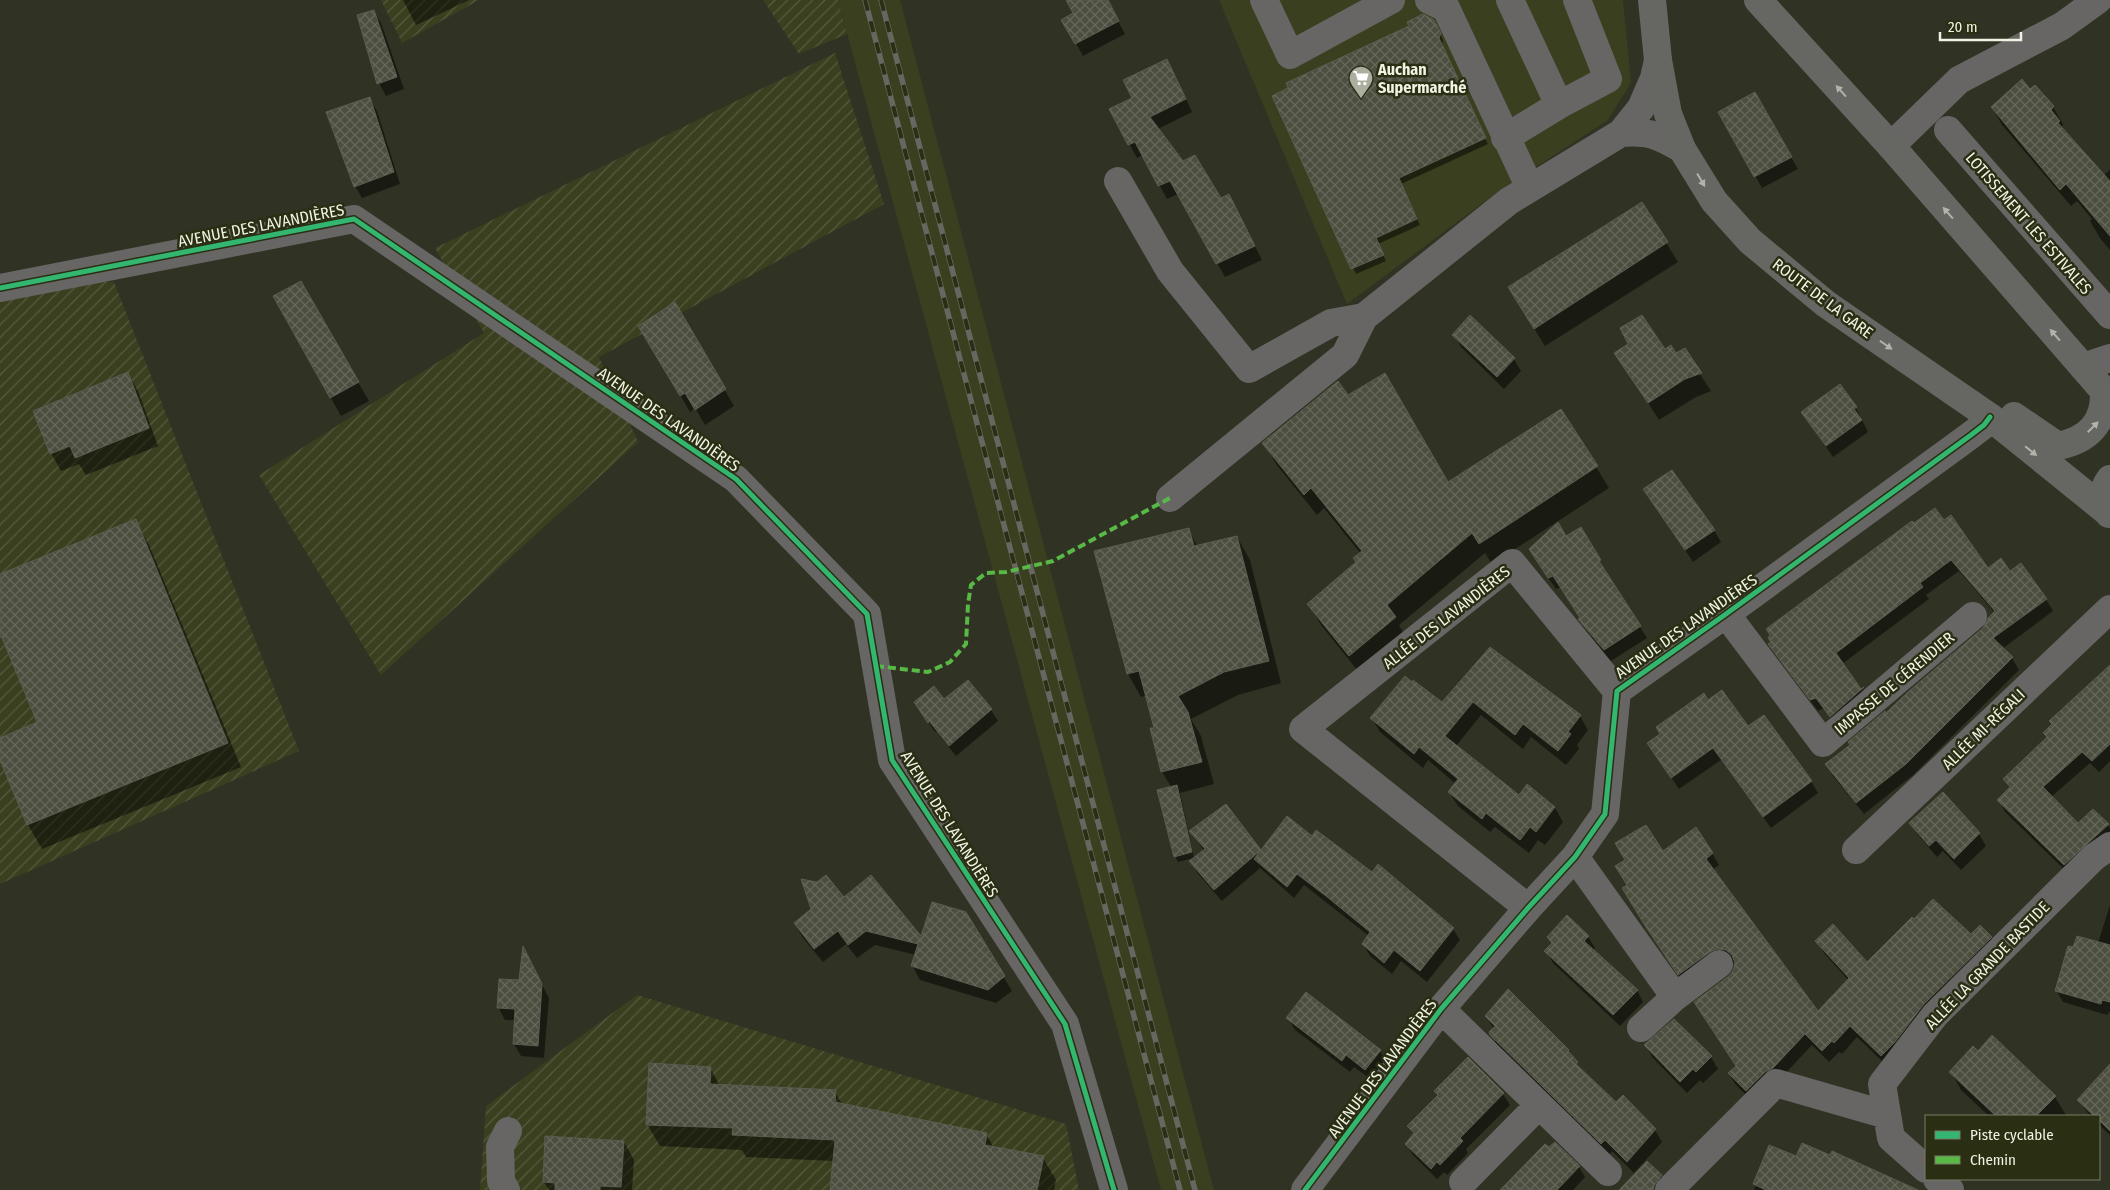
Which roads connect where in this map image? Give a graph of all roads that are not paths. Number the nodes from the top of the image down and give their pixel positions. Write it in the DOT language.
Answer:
graph roads {
  1 [pos="1264,0"];
  2 [pos="1391,0"];
  3 [pos="1510,0"];
  4 [pos="1577,0"];
  5 [pos="1652,0"];
  6 [pos="1742,0"];
  7 [pos="1758,0"];
  8 [pos="2098,0"];
  9 [pos="1446,3"];
  10 [pos="1796,41"];
  11 [pos="1658,60"];
  12 [pos="1559,105"];
  13 [pos="1948,130"];
  14 [pos="1621,133"];
  15 [pos="1505,138"];
  16 [pos="1891,146"];
  17 [pos="1682,149"];
  18 [pos="1118,181"];
  19 [pos="1530,188"];
  20 [pos="0,288"];
  21 [pos="2110,316"];
  22 [pos="1364,317"];
  23 [pos="2110,358"];
  24 [pos="2083,367"];
  25 [pos="2107,395"];
  26 [pos="1990,417"];
  27 [pos="2110,479"];
  28 [pos="1170,498"];
  29 [pos="2110,514"];
  30 [pos="2110,610"];
  31 [pos="1726,614"];
  32 [pos="1973,616"];
  33 [pos="1617,690"];
  34 [pos="2110,846"];
  35 [pos="1856,850"];
  36 [pos="1575,857"];
  37 [pos="1528,908"];
  38 [pos="1719,964"];
  39 [pos="1675,997"];
  40 [pos="1441,1009"];
  41 [pos="1641,1028"];
  42 [pos="1539,1105"];
  43 [pos="1887,1115"];
  44 [pos="508,1131"];
  45 [pos="1925,1168"];
  46 [pos="1608,1172"];
  47 [pos="1938,1180"];
  48 [pos="1463,1182"];
  49 [pos="506,1190"];
  50 [pos="1114,1190"];
  51 [pos="1305,1190"];
  52 [pos="1669,1190"];
  53 [pos="1950,1190"];
  1 -- 2 [label="street"];
  3 -- 12 [label="street"];
  4 -- 12 [label="street"];
  5 -- 11 [label="main road, ROUTE DE LA GARE"];
  6 -- 10 [label="main road"];
  7 -- 10 [label="main road"];
  8 -- 16 [label="street"];
  9 -- 15 [label="street"];
  16 -- 10 [label="main road, one-way"];
  11 -- 14 [label="street"];
  11 -- 17 [label="main road, ROUTE DE LA GARE"];
  12 -- 15 [label="street"];
  13 -- 21 [label="street, LOTISSEMENT LES ESTIVALES"];
  14 -- 17 [label="street"];
  14 -- 19 [label="street"];
  15 -- 19 [label="street"];
  24 -- 16 [label="main road, one-way"];
  17 -- 26 [label="main road, ROUTE DE LA GARE, one-way"];
  18 -- 22 [label="street"];
  19 -- 22 [label="street"];
  20 -- 50 [label="street, AVENUE DES LAVANDIÈRES"];
  22 -- 28 [label="street"];
  23 -- 24 [label="street"];
  24 -- 25 [label="main road"];
  26 -- 25 [label="main road, one-way"];
  26 -- 29 [label="main road, ROUTE DE LA GARE, one-way"];
  26 -- 31 [label="street, AVENUE DES LAVANDIÈRES"];
  27 -- 29 [label="main road"];
  30 -- 35 [label="street, ALLÉE MI-RÉGALI"];
  31 -- 32 [label="street, IMPASSE DE CÉRENDIER"];
  31 -- 33 [label="street, AVENUE DES LAVANDIÈRES"];
  33 -- 36 [label="street, AVENUE DES LAVANDIÈRES"];
  33 -- 37 [label="street, ALLÉE DES LAVANDIÈRES"];
  34 -- 43 [label="street, ALLÉE LA GRANDE BASTIDE"];
  36 -- 37 [label="street, AVENUE DES LAVANDIÈRES"];
  36 -- 39 [label="street"];
  37 -- 40 [label="street, AVENUE DES LAVANDIÈRES"];
  38 -- 39 [label="street"];
  39 -- 41 [label="street"];
  40 -- 42 [label="street"];
  40 -- 51 [label="street, AVENUE DES LAVANDIÈRES"];
  42 -- 46 [label="street"];
  42 -- 48 [label="street"];
  43 -- 45 [label="street, ALLÉE LA GRANDE BASTIDE"];
  43 -- 52 [label="street"];
  44 -- 49 [label="street"];
  47 -- 53 [label="street"];
}
